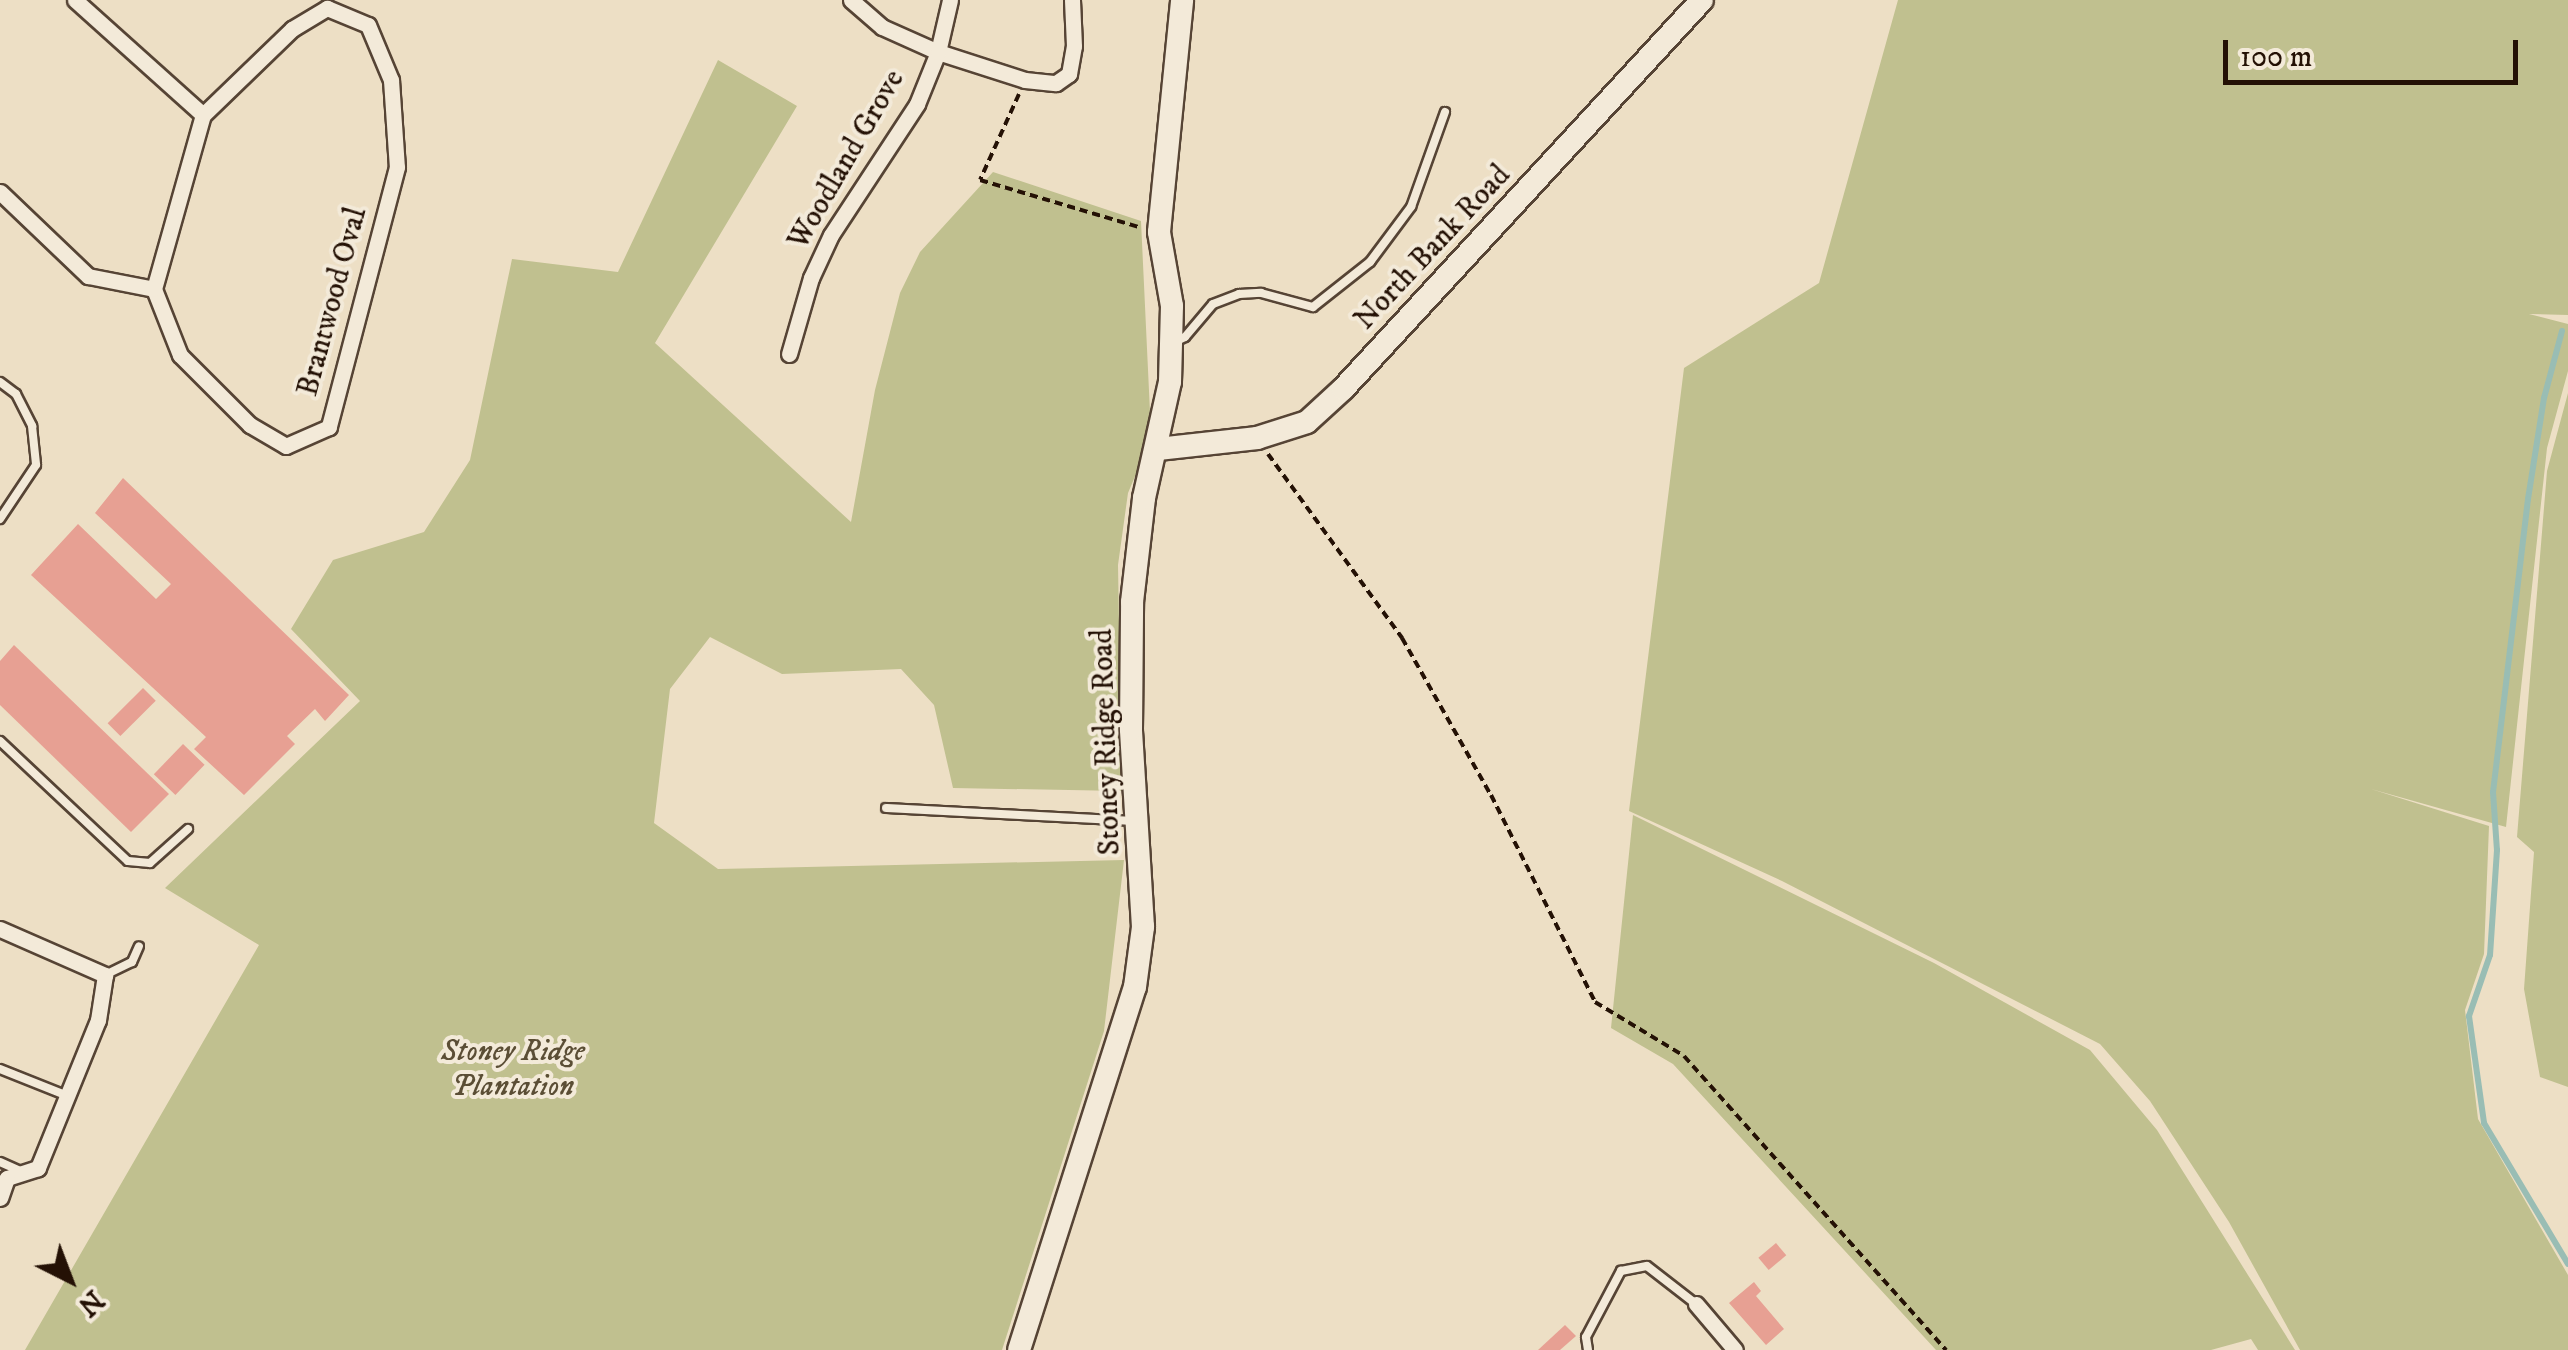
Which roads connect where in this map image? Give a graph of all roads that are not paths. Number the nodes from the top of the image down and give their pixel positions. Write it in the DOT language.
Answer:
graph roads {
  1 [pos="75,0"];
  2 [pos="851,0"];
  3 [pos="950,0"];
  4 [pos="1072,0"];
  5 [pos="1182,0"];
  6 [pos="1702,0"];
  7 [pos="938,52"];
  8 [pos="1445,112"];
  9 [pos="203,114"];
  10 [pos="0,192"];
  11 [pos="154,290"];
  12 [pos="1171,344"];
  13 [pos="788,354"];
  14 [pos="0,382"];
  15 [pos="1158,449"];
  16 [pos="0,519"];
  17 [pos="0,742"];
  18 [pos="886,808"];
  19 [pos="1140,822"];
  20 [pos="188,829"];
  21 [pos="0,929"];
  22 [pos="139,946"];
  23 [pos="105,975"];
  24 [pos="0,1069"];
  25 [pos="68,1096"];
  26 [pos="0,1162"];
  27 [pos="24,1173"];
  28 [pos="0,1198"];
  29 [pos="1696,1304"];
  30 [pos="1584,1349"];
  31 [pos="1019,1350"];
  32 [pos="1735,1350"];
  1 -- 9 [label="street"];
  2 -- 7 [label="street"];
  3 -- 7 [label="street, Woodland Grove"];
  4 -- 7 [label="street"];
  5 -- 12 [label="street, Stoney Ridge Road"];
  6 -- 15 [label="street, North Bank Road"];
  7 -- 13 [label="street, Woodland Grove"];
  8 -- 12 [label="lane"];
  9 -- 11 [label="street"];
  9 -- 11 [label="street, Brantwood Oval"];
  10 -- 11 [label="street"];
  12 -- 15 [label="street, Stoney Ridge Road"];
  14 -- 16 [label="lane"];
  15 -- 19 [label="street, Stoney Ridge Road"];
  17 -- 20 [label="lane"];
  18 -- 19 [label="lane"];
  19 -- 31 [label="street, Stoney Ridge Road"];
  21 -- 23 [label="street"];
  22 -- 23 [label="lane"];
  23 -- 25 [label="street"];
  24 -- 25 [label="lane"];
  25 -- 27 [label="street"];
  26 -- 27 [label="lane"];
  27 -- 28 [label="street"];
  29 -- 30 [label="lane"];
  29 -- 32 [label="street"];
}
